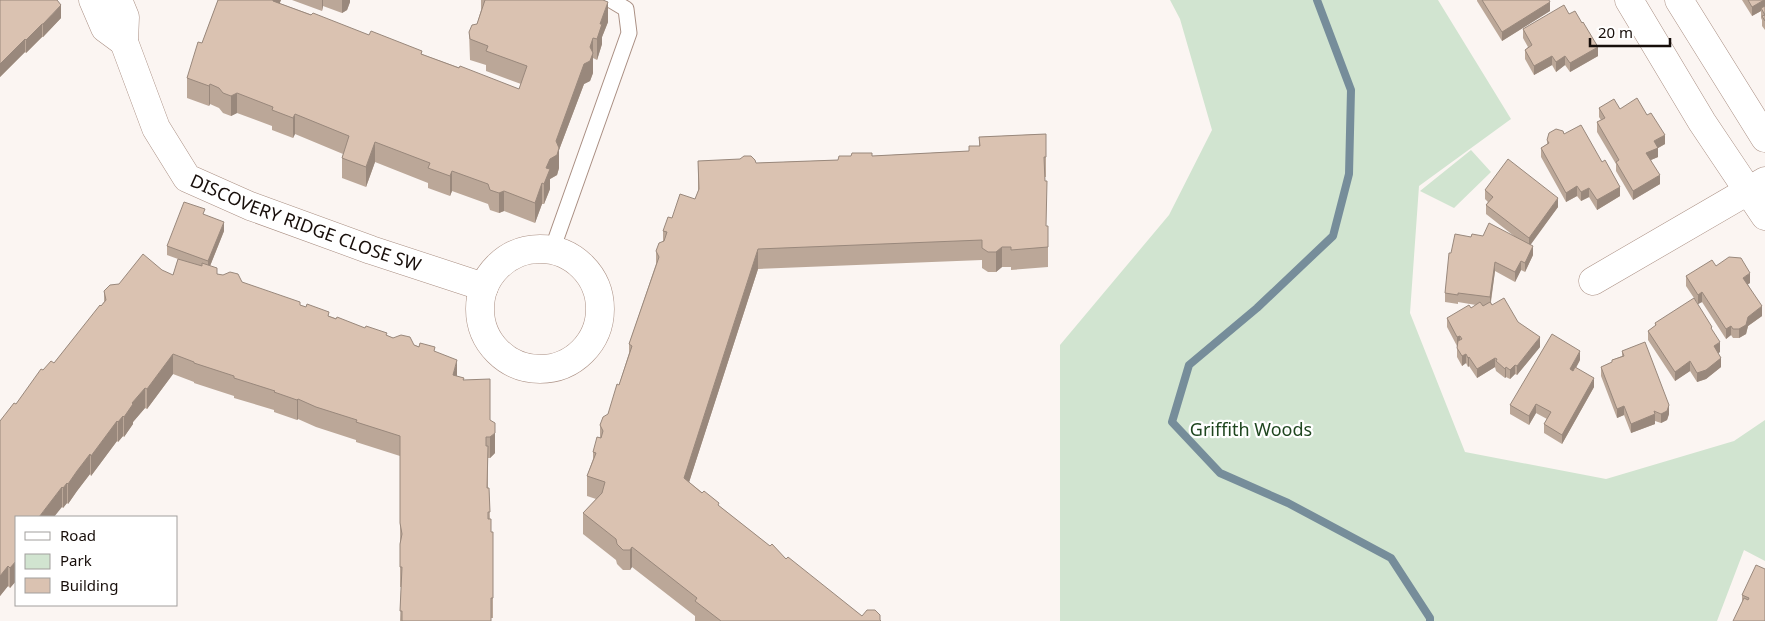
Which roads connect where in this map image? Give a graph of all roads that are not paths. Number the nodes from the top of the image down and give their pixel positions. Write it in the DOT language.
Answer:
graph roads {
  1 [pos="93,0"];
  2 [pos="118,0"];
  3 [pos="611,0"];
  4 [pos="1629,0"];
  5 [pos="1679,0"];
  6 [pos="124,42"];
  7 [pos="1765,138"];
  8 [pos="1757,186"];
  9 [pos="1765,216"];
  10 [pos="552,250"];
  11 [pos="1593,281"];
  12 [pos="484,287"];
  1 -- 6 [label="street"];
  2 -- 6 [label="street, DISCOVERY RIDGE CLOSE SW"];
  3 -- 10 [label="lane"];
  4 -- 8 [label="street"];
  5 -- 7 [label="street"];
  6 -- 12 [label="street, DISCOVERY RIDGE CLOSE SW"];
  8 -- 9 [label="street"];
  8 -- 11 [label="street"];
  10 -- 12 [label="street"];
  10 -- 12 [label="street"];
}
